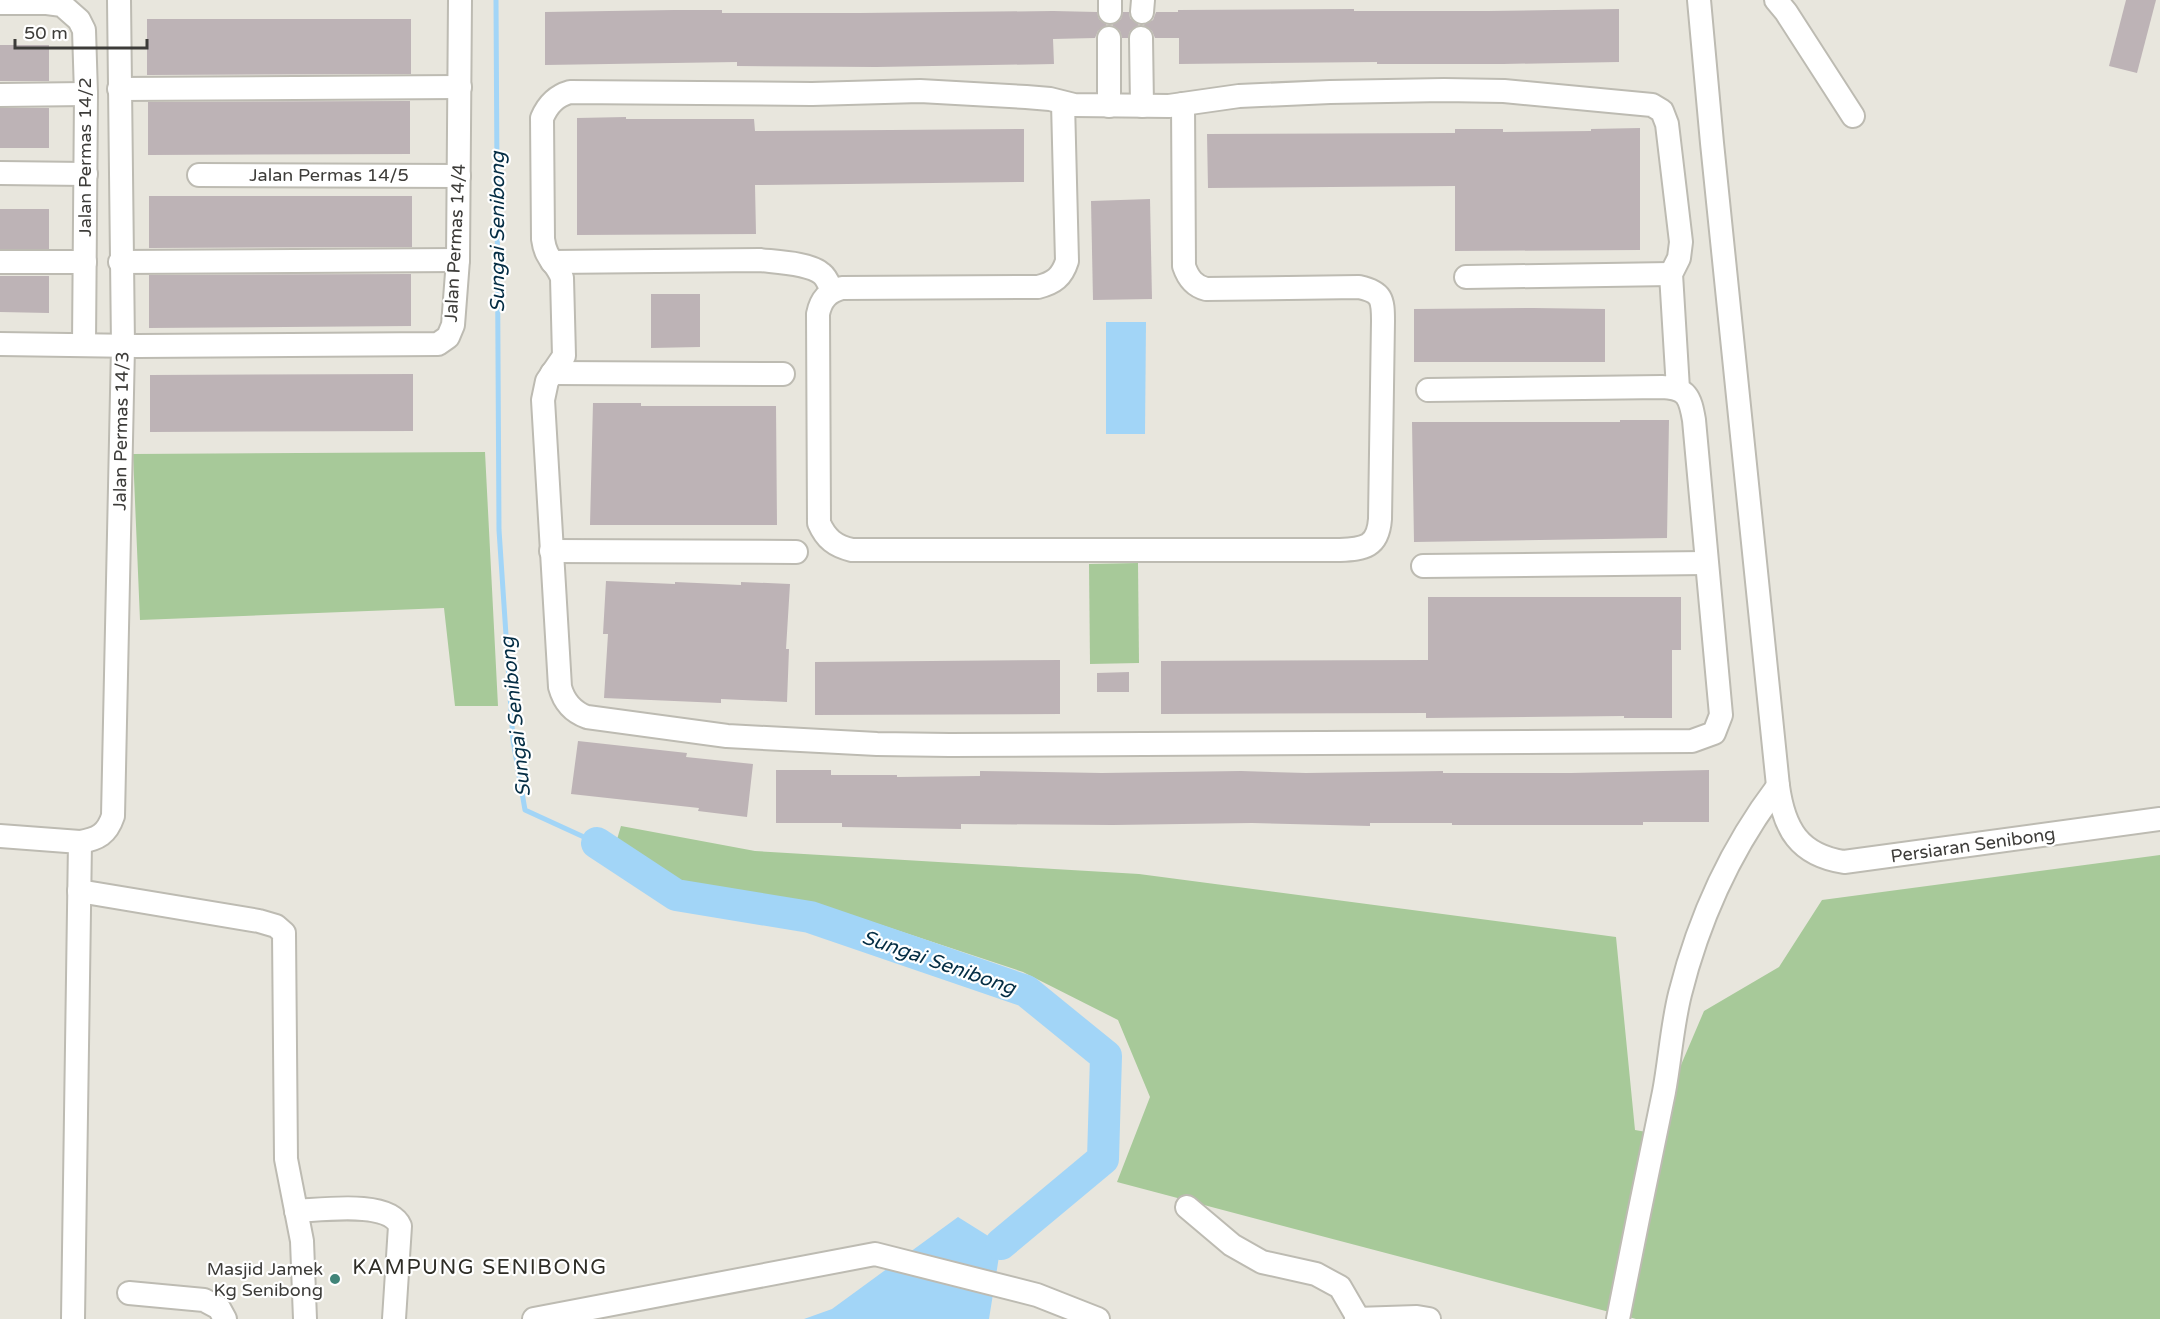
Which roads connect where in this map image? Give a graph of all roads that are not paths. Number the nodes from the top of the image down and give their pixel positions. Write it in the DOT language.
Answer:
graph roads {
  1 [pos="118,0"];
  2 [pos="460,0"];
  3 [pos="1699,0"];
  4 [pos="1776,0"];
  5 [pos="0,3"];
  6 [pos="1109,38"];
  7 [pos="1142,38"];
  8 [pos="460,87"];
  9 [pos="119,89"];
  10 [pos="86,94"];
  11 [pos="0,95"];
  12 [pos="1063,103"];
  13 [pos="1183,104"];
  14 [pos="1109,106"];
  15 [pos="1142,106"];
  16 [pos="1852,116"];
  17 [pos="0,173"];
  18 [pos="86,174"];
  19 [pos="199,175"];
  20 [pos="459,176"];
  21 [pos="458,260"];
  22 [pos="0,262"];
  23 [pos="85,262"];
  24 [pos="120,262"];
  25 [pos="552,262"];
  26 [pos="1671,274"];
  27 [pos="1466,278"];
  28 [pos="832,291"];
  29 [pos="0,344"];
  30 [pos="84,344"];
  31 [pos="123,346"];
  32 [pos="552,373"];
  33 [pos="783,374"];
  34 [pos="1678,389"];
  35 [pos="1428,390"];
  36 [pos="551,551"];
  37 [pos="796,552"];
  38 [pos="1706,563"];
  39 [pos="1423,566"];
  40 [pos="1778,786"];
  41 [pos="2160,819"];
  42 [pos="0,836"];
  43 [pos="80,842"];
  44 [pos="79,891"];
  45 [pos="1187,1207"];
  46 [pos="296,1211"];
  47 [pos="129,1293"];
  48 [pos="73,1319"];
  49 [pos="225,1319"];
  50 [pos="305,1319"];
  51 [pos="394,1319"];
  52 [pos="534,1319"];
  53 [pos="1098,1319"];
  54 [pos="1357,1319"];
  55 [pos="1429,1319"];
  56 [pos="1618,1319"];
  1 -- 9 [label="street, Jalan Permas 14/3"];
  2 -- 8 [label="street, Jalan Permas 14/4"];
  3 -- 40 [label="street"];
  4 -- 16 [label="street"];
  5 -- 10 [label="street, Jalan Permas 14/2"];
  6 -- 14 [label="street"];
  7 -- 15 [label="street"];
  8 -- 9 [label="street"];
  8 -- 20 [label="street, Jalan Permas 14/4"];
  9 -- 24 [label="street, Jalan Permas 14/3"];
  10 -- 11 [label="street"];
  10 -- 18 [label="street, Jalan Permas 14/2"];
  12 -- 14 [label="street"];
  12 -- 25 [label="street"];
  12 -- 28 [label="street"];
  13 -- 15 [label="street"];
  13 -- 26 [label="street"];
  13 -- 28 [label="street"];
  14 -- 15 [label="street"];
  17 -- 18 [label="street"];
  18 -- 23 [label="street, Jalan Permas 14/2"];
  19 -- 20 [label="street, Jalan Permas 14/5"];
  20 -- 21 [label="street, Jalan Permas 14/4"];
  21 -- 24 [label="street"];
  21 -- 31 [label="street, Jalan Permas 14/4"];
  22 -- 23 [label="street"];
  23 -- 30 [label="street, Jalan Permas 14/2"];
  24 -- 31 [label="street, Jalan Permas 14/3"];
  25 -- 28 [label="street"];
  25 -- 32 [label="street"];
  26 -- 27 [label="street"];
  26 -- 34 [label="street"];
  29 -- 30 [label="street"];
  30 -- 31 [label="street"];
  31 -- 43 [label="street, Jalan Permas 14/3"];
  32 -- 33 [label="street"];
  32 -- 36 [label="street"];
  34 -- 35 [label="street"];
  34 -- 38 [label="street"];
  36 -- 37 [label="street"];
  36 -- 38 [label="street"];
  38 -- 39 [label="street"];
  40 -- 41 [label="street, Persiaran Senibong"];
  40 -- 56 [label="street"];
  42 -- 43 [label="street"];
  43 -- 44 [label="street"];
  44 -- 46 [label="street"];
  44 -- 48 [label="street"];
  45 -- 54 [label="street"];
  46 -- 50 [label="street"];
  46 -- 51 [label="street"];
  47 -- 49 [label="street"];
  52 -- 53 [label="street"];
  54 -- 55 [label="street"];
}
